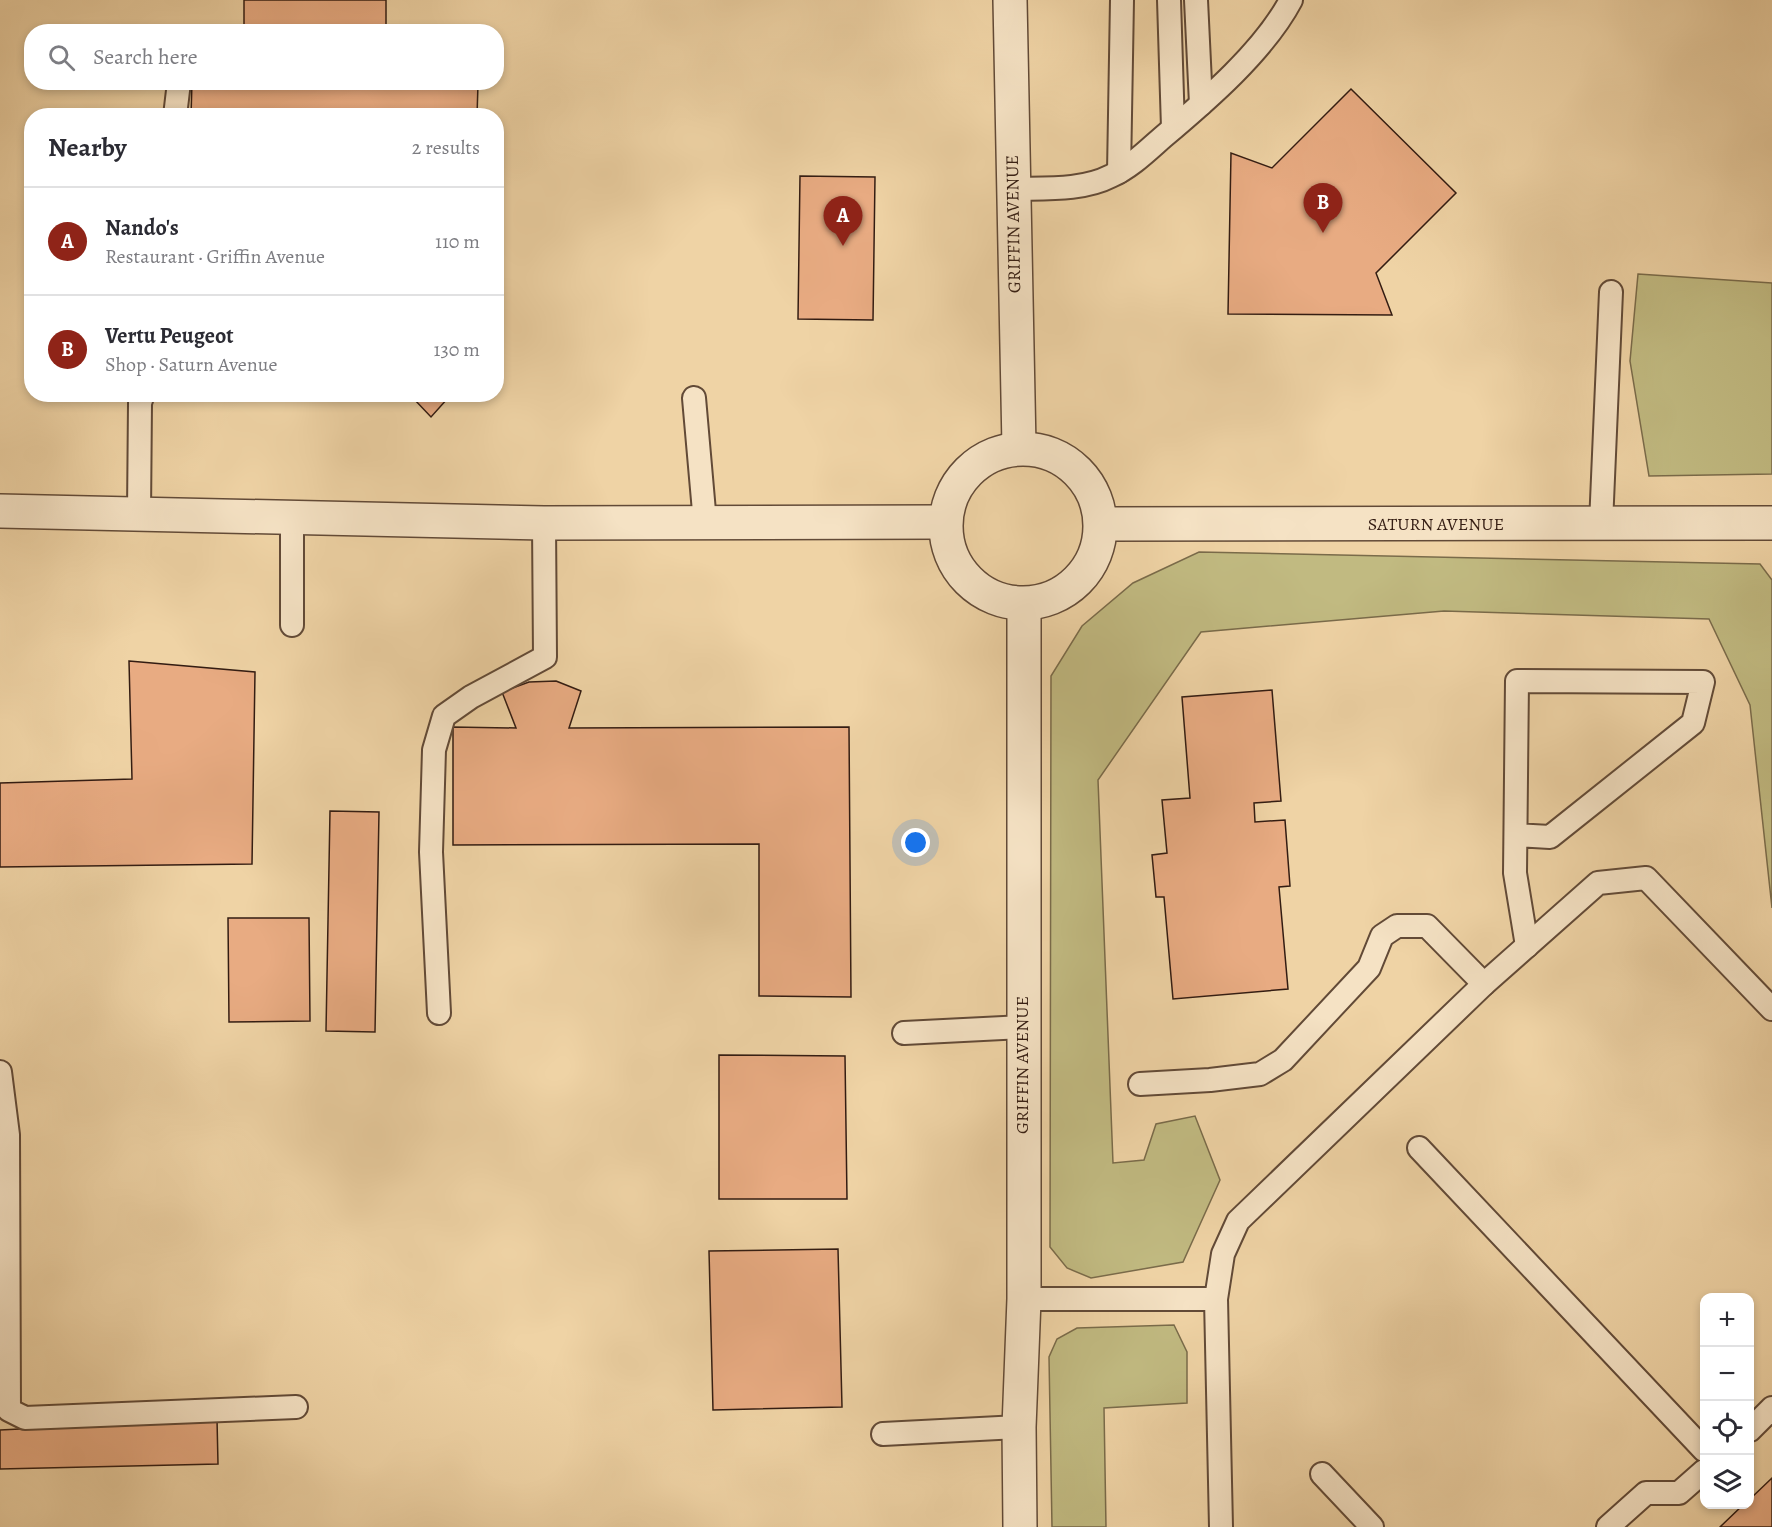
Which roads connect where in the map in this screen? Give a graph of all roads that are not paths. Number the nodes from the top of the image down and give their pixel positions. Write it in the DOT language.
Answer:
graph roads {
  1 [pos="1122,0"];
  2 [pos="1169,0"];
  3 [pos="1196,0"];
  4 [pos="1291,0"];
  5 [pos="1008,4"];
  6 [pos="178,90"];
  7 [pos="1200,104"];
  8 [pos="176,108"];
  9 [pos="1173,129"];
  10 [pos="1119,172"];
  11 [pos="1012,189"];
  12 [pos="1611,292"];
  13 [pos="694,398"];
  14 [pos="140,402"];
  15 [pos="1019,447"];
  16 [pos="0,511"];
  17 [pos="139,513"];
  18 [pos="292,519"];
  19 [pos="944,522"];
  20 [pos="544,523"];
  21 [pos="705,523"];
  22 [pos="1772,523"];
  23 [pos="1101,524"];
  24 [pos="1601,524"];
  25 [pos="1024,604"];
  26 [pos="292,626"];
  27 [pos="1516,836"];
  28 [pos="1527,946"];
  29 [pos="1484,984"];
  30 [pos="1772,1009"];
  31 [pos="439,1013"];
  32 [pos="1022,1027"];
  33 [pos="904,1033"];
  34 [pos="0,1072"];
  35 [pos="1140,1084"];
  36 [pos="1419,1148"];
  37 [pos="1024,1299"];
  38 [pos="1216,1299"];
  39 [pos="296,1407"];
  40 [pos="1772,1408"];
  41 [pos="1754,1425"];
  42 [pos="1019,1427"];
  43 [pos="883,1434"];
  44 [pos="1700,1446"];
  45 [pos="1322,1474"];
  46 [pos="1700,1475"];
  47 [pos="1020,1527"];
  48 [pos="1221,1527"];
  49 [pos="1372,1527"];
  50 [pos="1608,1527"];
  1 -- 10 [label="lane"];
  2 -- 9 [label="lane"];
  3 -- 7 [label="lane"];
  4 -- 7 [label="lane"];
  5 -- 11 [label="street, GRIFFIN AVENUE"];
  6 -- 8 [label="lane"];
  7 -- 9 [label="lane"];
  9 -- 10 [label="lane"];
  10 -- 11 [label="lane"];
  11 -- 15 [label="street, GRIFFIN AVENUE"];
  12 -- 24 [label="lane"];
  13 -- 21 [label="lane"];
  14 -- 17 [label="lane"];
  15 -- 19 [label="street"];
  15 -- 23 [label="street"];
  16 -- 17 [label="street"];
  17 -- 18 [label="street"];
  18 -- 20 [label="street"];
  18 -- 26 [label="lane"];
  19 -- 21 [label="street"];
  19 -- 25 [label="street"];
  20 -- 21 [label="street"];
  20 -- 31 [label="lane"];
  22 -- 24 [label="street, SATURN AVENUE"];
  23 -- 24 [label="street, SATURN AVENUE"];
  23 -- 25 [label="street"];
  25 -- 32 [label="street, GRIFFIN AVENUE"];
  27 -- 27 [label="lane"];
  27 -- 28 [label="lane"];
  28 -- 29 [label="lane"];
  28 -- 30 [label="lane"];
  29 -- 35 [label="lane"];
  29 -- 38 [label="lane"];
  32 -- 33 [label="lane"];
  32 -- 37 [label="street, GRIFFIN AVENUE"];
  34 -- 39 [label="lane"];
  36 -- 44 [label="lane"];
  37 -- 38 [label="lane"];
  37 -- 42 [label="street, GRIFFIN AVENUE"];
  38 -- 48 [label="lane"];
  40 -- 41 [label="lane"];
  42 -- 43 [label="lane"];
  42 -- 47 [label="street, GRIFFIN AVENUE"];
  45 -- 49 [label="lane"];
  46 -- 50 [label="lane"];
}
